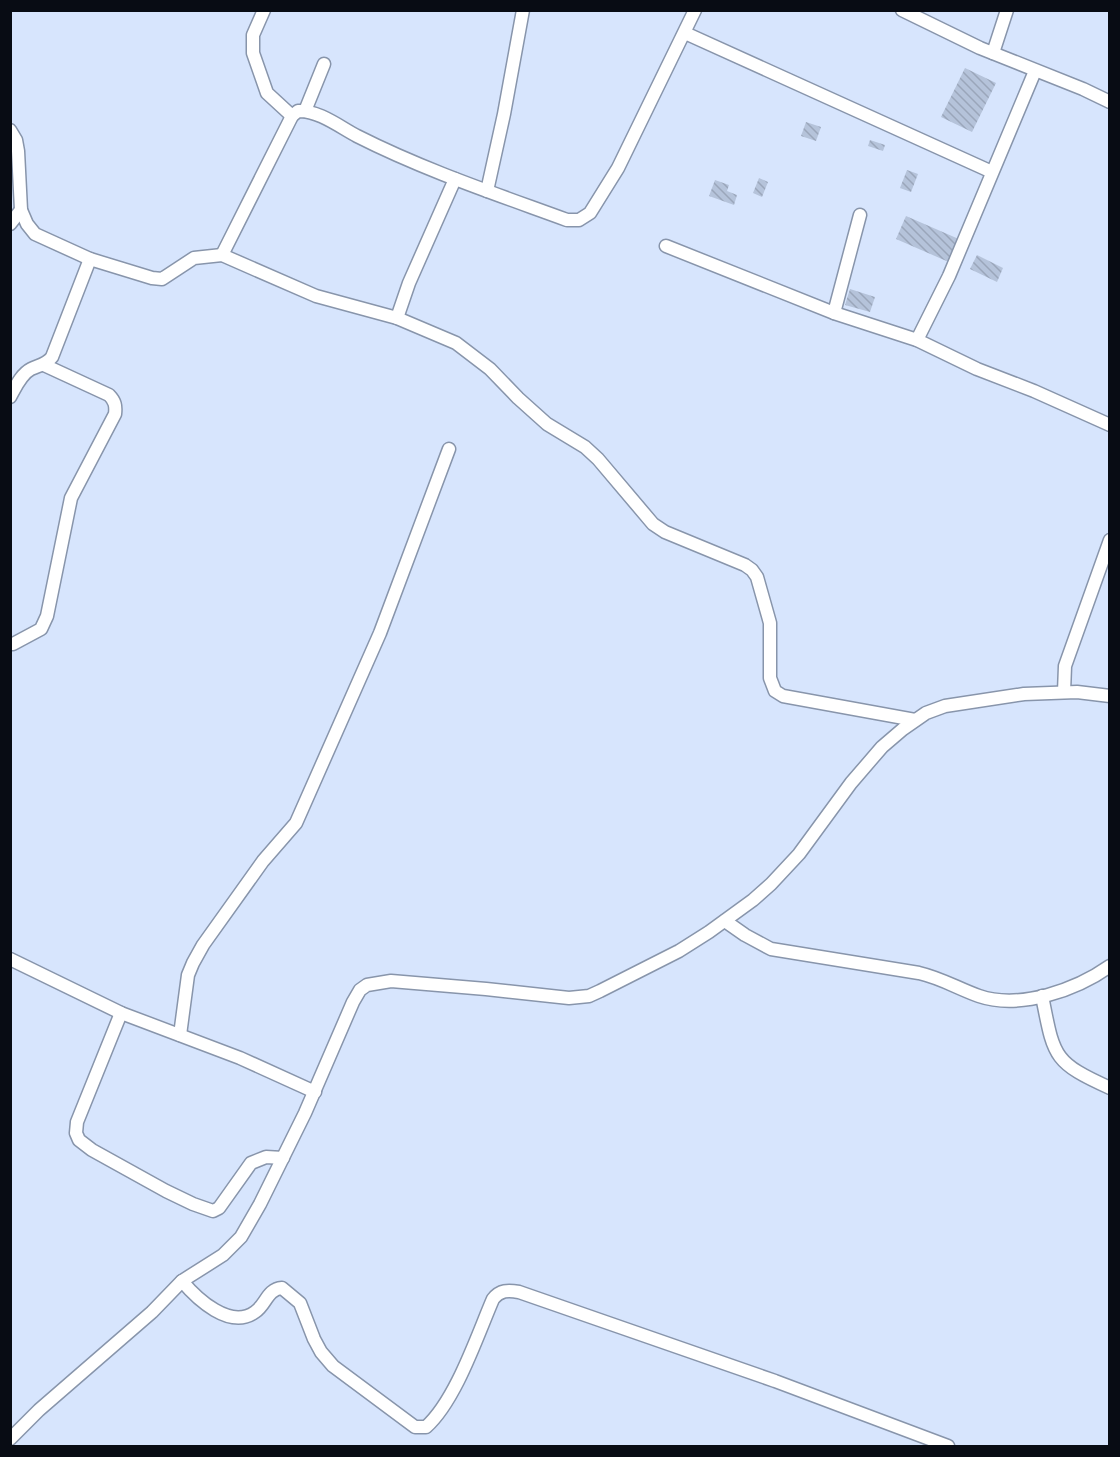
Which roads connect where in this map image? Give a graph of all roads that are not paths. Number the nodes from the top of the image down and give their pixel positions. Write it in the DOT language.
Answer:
graph roads {
  1 [pos="264,10"];
  2 [pos="523,10"];
  3 [pos="695,10"];
  4 [pos="902,10"];
  5 [pos="1007,10"];
  6 [pos="684,33"];
  7 [pos="993,52"];
  8 [pos="324,64"];
  9 [pos="1035,70"];
  10 [pos="1110,102"];
  11 [pos="305,111"];
  12 [pos="292,116"];
  13 [pos="10,130"];
  14 [pos="992,172"];
  15 [pos="455,179"];
  16 [pos="487,191"];
  17 [pos="21,210"];
  18 [pos="860,215"];
  19 [pos="10,224"];
  20 [pos="666,246"];
  21 [pos="222,255"];
  22 [pos="90,259"];
  23 [pos="834,313"];
  24 [pos="397,318"];
  25 [pos="917,340"];
  26 [pos="44,364"];
  27 [pos="10,397"];
  28 [pos="1110,425"];
  29 [pos="449,449"];
  30 [pos="1110,540"];
  31 [pos="13,644"];
  32 [pos="1064,692"];
  33 [pos="1110,696"];
  34 [pos="915,720"];
  35 [pos="725,921"];
  36 [pos="10,959"];
  37 [pos="1110,966"];
  38 [pos="1042,996"];
  39 [pos="121,1013"];
  40 [pos="180,1035"];
  41 [pos="1110,1088"];
  42 [pos="315,1092"];
  43 [pos="284,1158"];
  44 [pos="182,1281"];
  45 [pos="10,1438"];
  46 [pos="948,1446"];
  1 -- 12 [label="street"];
  2 -- 16 [label="street"];
  3 -- 6 [label="street"];
  4 -- 7 [label="street"];
  5 -- 7 [label="street"];
  6 -- 14 [label="street"];
  6 -- 16 [label="street"];
  7 -- 9 [label="street"];
  8 -- 11 [label="street"];
  9 -- 10 [label="street"];
  9 -- 14 [label="street"];
  11 -- 12 [label="street"];
  11 -- 15 [label="street"];
  12 -- 21 [label="street"];
  13 -- 17 [label="street"];
  14 -- 25 [label="street"];
  15 -- 16 [label="street"];
  15 -- 24 [label="street"];
  17 -- 19 [label="street"];
  17 -- 22 [label="street"];
  18 -- 23 [label="street"];
  20 -- 23 [label="street"];
  21 -- 22 [label="street"];
  21 -- 24 [label="street"];
  22 -- 26 [label="street"];
  23 -- 25 [label="street"];
  24 -- 34 [label="street"];
  25 -- 28 [label="street"];
  26 -- 27 [label="street"];
  26 -- 31 [label="street"];
  29 -- 40 [label="street"];
  30 -- 32 [label="street"];
  32 -- 33 [label="street"];
  32 -- 34 [label="street"];
  34 -- 35 [label="street"];
  35 -- 38 [label="street"];
  35 -- 42 [label="street"];
  36 -- 39 [label="street"];
  37 -- 38 [label="street"];
  38 -- 41 [label="street"];
  39 -- 40 [label="street"];
  39 -- 43 [label="street"];
  40 -- 42 [label="street"];
  42 -- 43 [label="street"];
  43 -- 44 [label="street"];
  44 -- 45 [label="street"];
  44 -- 46 [label="street"];
}
